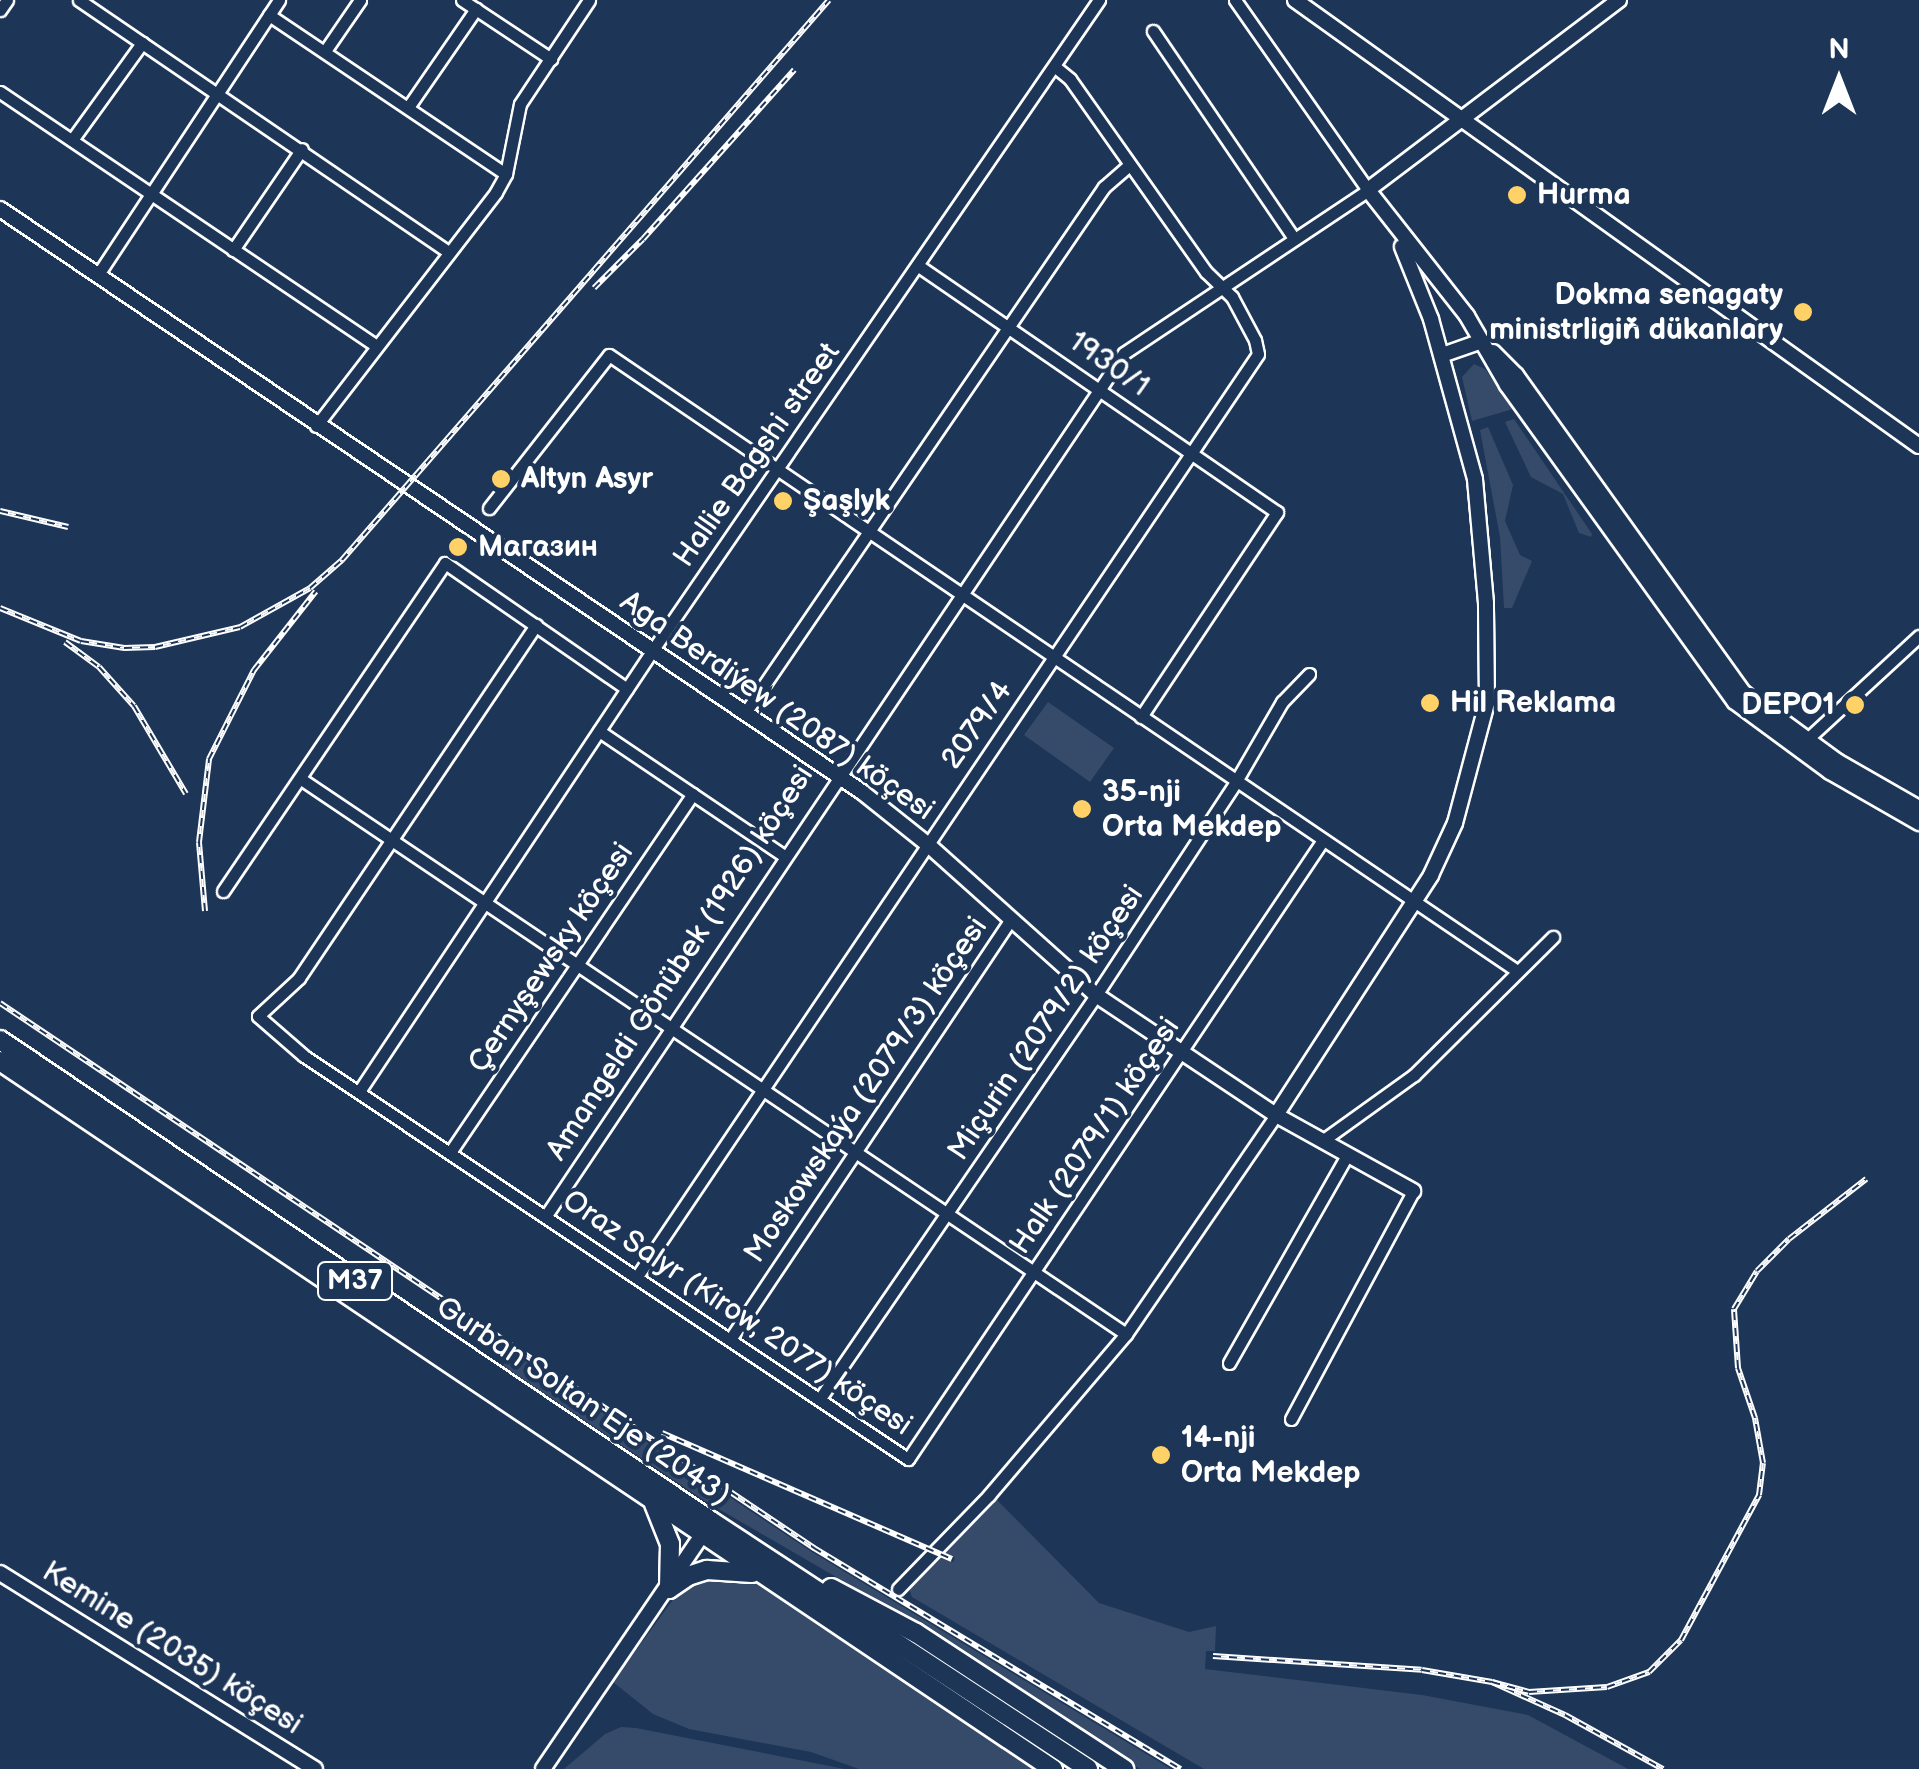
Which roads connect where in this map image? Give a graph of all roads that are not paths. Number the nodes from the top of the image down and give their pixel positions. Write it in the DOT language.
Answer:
graph roads {
  1 [pos="7,0"];
  2 [pos="79,0"];
  3 [pos="280,0"];
  4 [pos="360,0"];
  5 [pos="462,0"];
  6 [pos="589,0"];
  7 [pos="1098,0"];
  8 [pos="1235,0"];
  9 [pos="1295,0"];
  10 [pos="1619,0"];
  11 [pos="0,10"];
  12 [pos="476,10"];
  13 [pos="270,15"];
  14 [pos="1153,31"];
  15 [pos="142,43"];
  16 [pos="325,51"];
  17 [pos="551,59"];
  18 [pos="1055,67"];
  19 [pos="0,92"];
  20 [pos="219,93"];
  21 [pos="409,106"];
  22 [pos="1460,118"];
  23 [pos="72,140"];
  24 [pos="302,149"];
  25 [pos="1129,165"];
  26 [pos="506,174"];
  27 [pos="1368,190"];
  28 [pos="151,195"];
  29 [pos="0,209"];
  30 [pos="1394,228"];
  31 [pos="1293,237"];
  32 [pos="233,250"];
  33 [pos="450,252"];
  34 [pos="920,267"];
  35 [pos="97,276"];
  36 [pos="1219,286"];
  37 [pos="1010,326"];
  38 [pos="1482,340"];
  39 [pos="376,346"];
  40 [pos="1442,355"];
  41 [pos="1100,390"];
  42 [pos="316,426"];
  43 [pos="1919,446"];
  44 [pos="1193,452"];
  45 [pos="776,470"];
  46 [pos="489,508"];
  47 [pos="868,532"];
  48 [pos="962,593"];
  49 [pos="536,625"];
  50 [pos="1919,636"];
  51 [pos="652,651"];
  52 [pos="1055,657"];
  53 [pos="1309,674"];
  54 [pos="627,689"];
  55 [pos="745,713"];
  56 [pos="1141,716"];
  57 [pos="599,731"];
  58 [pos="1801,744"];
  59 [pos="837,776"];
  60 [pos="301,779"];
  61 [pos="1235,783"];
  62 [pos="693,794"];
  63 [pos="1919,808"];
  64 [pos="1919,823"];
  65 [pos="1322,840"];
  66 [pos="394,841"];
  67 [pos="926,843"];
  68 [pos="784,856"];
  69 [pos="223,891"];
  70 [pos="485,901"];
  71 [pos="1414,901"];
  72 [pos="1010,919"];
  73 [pos="1554,936"];
  74 [pos="577,963"];
  75 [pos="1518,971"];
  76 [pos="1096,996"];
  77 [pos="672,1027"];
  78 [pos="0,1040"];
  79 [pos="1180,1053"];
  80 [pos="0,1062"];
  81 [pos="762,1088"];
  82 [pos="360,1090"];
  83 [pos="1276,1115"];
  84 [pos="1322,1141"];
  85 [pos="452,1150"];
  86 [pos="856,1150"];
  87 [pos="1347,1155"];
  88 [pos="1413,1190"];
  89 [pos="547,1214"];
  90 [pos="949,1214"];
  91 [pos="1034,1272"];
  92 [pos="638,1275"];
  93 [pos="1126,1334"];
  94 [pos="730,1338"];
  95 [pos="1229,1364"];
  96 [pos="821,1397"];
  97 [pos="1291,1419"];
  98 [pos="908,1459"];
  99 [pos="649,1498"];
  100 [pos="707,1529"];
  101 [pos="740,1540"];
  102 [pos="0,1573"];
  103 [pos="762,1574"];
  104 [pos="668,1590"];
  105 [pos="898,1590"];
  106 [pos="315,1769"];
  107 [pos="544,1769"];
  108 [pos="1053,1769"];
  109 [pos="1088,1769"];
  110 [pos="1124,1769"];
  1 -- 11 [label="street"];
  2 -- 15 [label="street"];
  3 -- 13 [label="street"];
  4 -- 16 [label="street"];
  5 -- 12 [label="street"];
  6 -- 17 [label="street"];
  7 -- 18 [label="street, Hallie Bagshi street"];
  8 -- 27 [label="street"];
  9 -- 22 [label="street"];
  10 -- 22 [label="street, Amangeldi Gönübek (1926) köçesi"];
  12 -- 17 [label="street"];
  12 -- 21 [label="street"];
  13 -- 16 [label="street"];
  13 -- 20 [label="street"];
  14 -- 31 [label="street"];
  15 -- 20 [label="street"];
  15 -- 23 [label="street"];
  16 -- 21 [label="street"];
  17 -- 26 [label="street"];
  18 -- 25 [label="street"];
  18 -- 34 [label="street, Hallie Bagshi street"];
  19 -- 23 [label="street"];
  20 -- 24 [label="street"];
  20 -- 28 [label="street"];
  21 -- 26 [label="street"];
  22 -- 27 [label="street, Amangeldi Gönübek (1926) köçesi"];
  22 -- 43 [label="street"];
  23 -- 28 [label="street"];
  24 -- 32 [label="street"];
  24 -- 33 [label="street"];
  25 -- 36 [label="street"];
  25 -- 37 [label="street"];
  26 -- 33 [label="street"];
  27 -- 30 [label="street"];
  27 -- 31 [label="street, Amangeldi Gönübek (1926) köçesi"];
  28 -- 32 [label="street"];
  28 -- 35 [label="street"];
  29 -- 35 [label="street, Aga Berdiýew (2087) köçesi"];
  30 -- 38 [label="street"];
  30 -- 40 [label="street"];
  31 -- 36 [label="street, Amangeldi Gönübek (1926) köçesi"];
  32 -- 39 [label="street"];
  33 -- 39 [label="street"];
  34 -- 37 [label="street, 1930/1"];
  34 -- 45 [label="street, Hallie Bagshi street"];
  35 -- 42 [label="street, Aga Berdiýew (2087) köçesi"];
  36 -- 41 [label="street, Amangeldi Gönübek (1926) köçesi"];
  36 -- 44 [label="street, 2079/4 / 2079/4"];
  37 -- 41 [label="street, 1930/1"];
  37 -- 47 [label="street"];
  38 -- 40 [label="street"];
  38 -- 58 [label="street"];
  39 -- 42 [label="street"];
  40 -- 71 [label="street"];
  41 -- 44 [label="street, 1930/1"];
  41 -- 48 [label="street, Amangeldi Gönübek (1926) köçesi"];
  42 -- 51 [label="street, Aga Berdiýew (2087) köçesi"];
  44 -- 52 [label="street, 2079/4 / 2079/4"];
  44 -- 56 [label="street, 1930/1"];
  45 -- 46 [label="street"];
  45 -- 47 [label="street"];
  45 -- 51 [label="street, Hallie Bagshi street"];
  47 -- 48 [label="street"];
  47 -- 55 [label="street"];
  48 -- 52 [label="street"];
  48 -- 59 [label="street, Amangeldi Gönübek (1926) köçesi"];
  49 -- 54 [label="street"];
  49 -- 60 [label="street"];
  49 -- 66 [label="street"];
  50 -- 58 [label="street"];
  51 -- 54 [label="street, Hallie Bagshi street"];
  51 -- 55 [label="street, Aga Berdiýew (2087) köçesi"];
  52 -- 56 [label="street"];
  52 -- 67 [label="street, 2079/4 / 2079/4"];
  53 -- 61 [label="street, Miçurin (2079/2) köçesi"];
  54 -- 57 [label="street, Hallie Bagshi street"];
  55 -- 59 [label="street, Aga Berdiýew (2087) köçesi"];
  56 -- 61 [label="street"];
  57 -- 62 [label="street"];
  57 -- 70 [label="street, Hallie Bagshi street"];
  58 -- 63 [label="street"];
  58 -- 64 [label="street"];
  59 -- 67 [label="street, Aga Berdiýew (2087) köçesi"];
  59 -- 68 [label="street, Amangeldi Gönübek (1926) köçesi"];
  60 -- 66 [label="street"];
  60 -- 69 [label="street"];
  61 -- 65 [label="street"];
  61 -- 76 [label="street, Miçurin (2079/2) köçesi"];
  62 -- 68 [label="street"];
  62 -- 74 [label="street, Çernyşewsky köçesi"];
  65 -- 71 [label="street"];
  65 -- 79 [label="street, Halk (2079/1) köçesi"];
  66 -- 70 [label="street"];
  66 -- 82 [label="street, Oraz Salyr (Kirow, 2077) köçesi"];
  67 -- 72 [label="street, Aga Berdiýew (2087) köçesi"];
  67 -- 81 [label="street, 2079/4 / 2079/4"];
  68 -- 77 [label="street, Amangeldi Gönübek (1926) köçesi"];
  70 -- 74 [label="street"];
  70 -- 82 [label="street, Hallie Bagshi street"];
  71 -- 75 [label="street"];
  71 -- 83 [label="street"];
  72 -- 76 [label="street, Aga Berdiýew (2087) köçesi"];
  72 -- 86 [label="street, Moskowskaýa (2079/3) köçesi"];
  73 -- 75 [label="street"];
  74 -- 77 [label="street"];
  74 -- 85 [label="street, Çernyşewsky köçesi"];
  75 -- 84 [label="street"];
  76 -- 79 [label="street, Aga Berdiýew (2087) köçesi"];
  76 -- 90 [label="street, Miçurin (2079/2) köçesi"];
  77 -- 81 [label="street"];
  77 -- 89 [label="street, Amangeldi Gönübek (1926) köçesi"];
  78 -- 100 [label="highway, Gurban Soltan Eje (2043) / M37"];
  79 -- 83 [label="street, Aga Berdiýew (2087) köçesi"];
  79 -- 91 [label="street, Halk (2079/1) köçesi"];
  80 -- 99 [label="highway, Gurban Soltan Eje (2043) / M37"];
  81 -- 86 [label="street"];
  81 -- 92 [label="street, 2079/4 / 2079/4"];
  82 -- 85 [label="street, Oraz Salyr (Kirow, 2077) köçesi"];
  83 -- 84 [label="street, Aga Berdiýew (2087) köçesi"];
  83 -- 93 [label="street"];
  84 -- 87 [label="street, Aga Berdiýew (2087) köçesi"];
  85 -- 89 [label="street, Oraz Salyr (Kirow, 2077) köçesi"];
  86 -- 90 [label="street"];
  86 -- 94 [label="street, Moskowskaýa (2079/3) köçesi"];
  87 -- 88 [label="street, Aga Berdiýew (2087) köçesi"];
  87 -- 95 [label="street"];
  88 -- 97 [label="street"];
  89 -- 92 [label="street, Oraz Salyr (Kirow, 2077) köçesi"];
  90 -- 91 [label="street"];
  90 -- 96 [label="street, Miçurin (2079/2) köçesi"];
  91 -- 93 [label="street"];
  91 -- 98 [label="street, Halk (2079/1) köçesi"];
  92 -- 94 [label="street, Oraz Salyr (Kirow, 2077) köçesi"];
  93 -- 105 [label="street"];
  94 -- 96 [label="street, Oraz Salyr (Kirow, 2077) köçesi"];
  96 -- 98 [label="street, Oraz Salyr (Kirow, 2077) köçesi"];
  99 -- 100 [label="highway, Gurban Soltan Eje (2043) / M37"];
  99 -- 104 [label="highway"];
  100 -- 101 [label="highway, Gurban Soltan Eje (2043) / M37"];
  100 -- 103 [label="highway, Gurban Soltan Eje (2043) / M37"];
  100 -- 104 [label="street"];
  101 -- 109 [label="highway, Gurban Soltan Eje (2043) / M37"];
  101 -- 110 [label="highway"];
  102 -- 106 [label="street, Kemine (2035) köçesi"];
  103 -- 104 [label="highway, Gurban Soltan Eje (2043)"];
  103 -- 108 [label="highway, Gurban Soltan Eje (2043) / M37"];
  104 -- 107 [label="street"];
}
